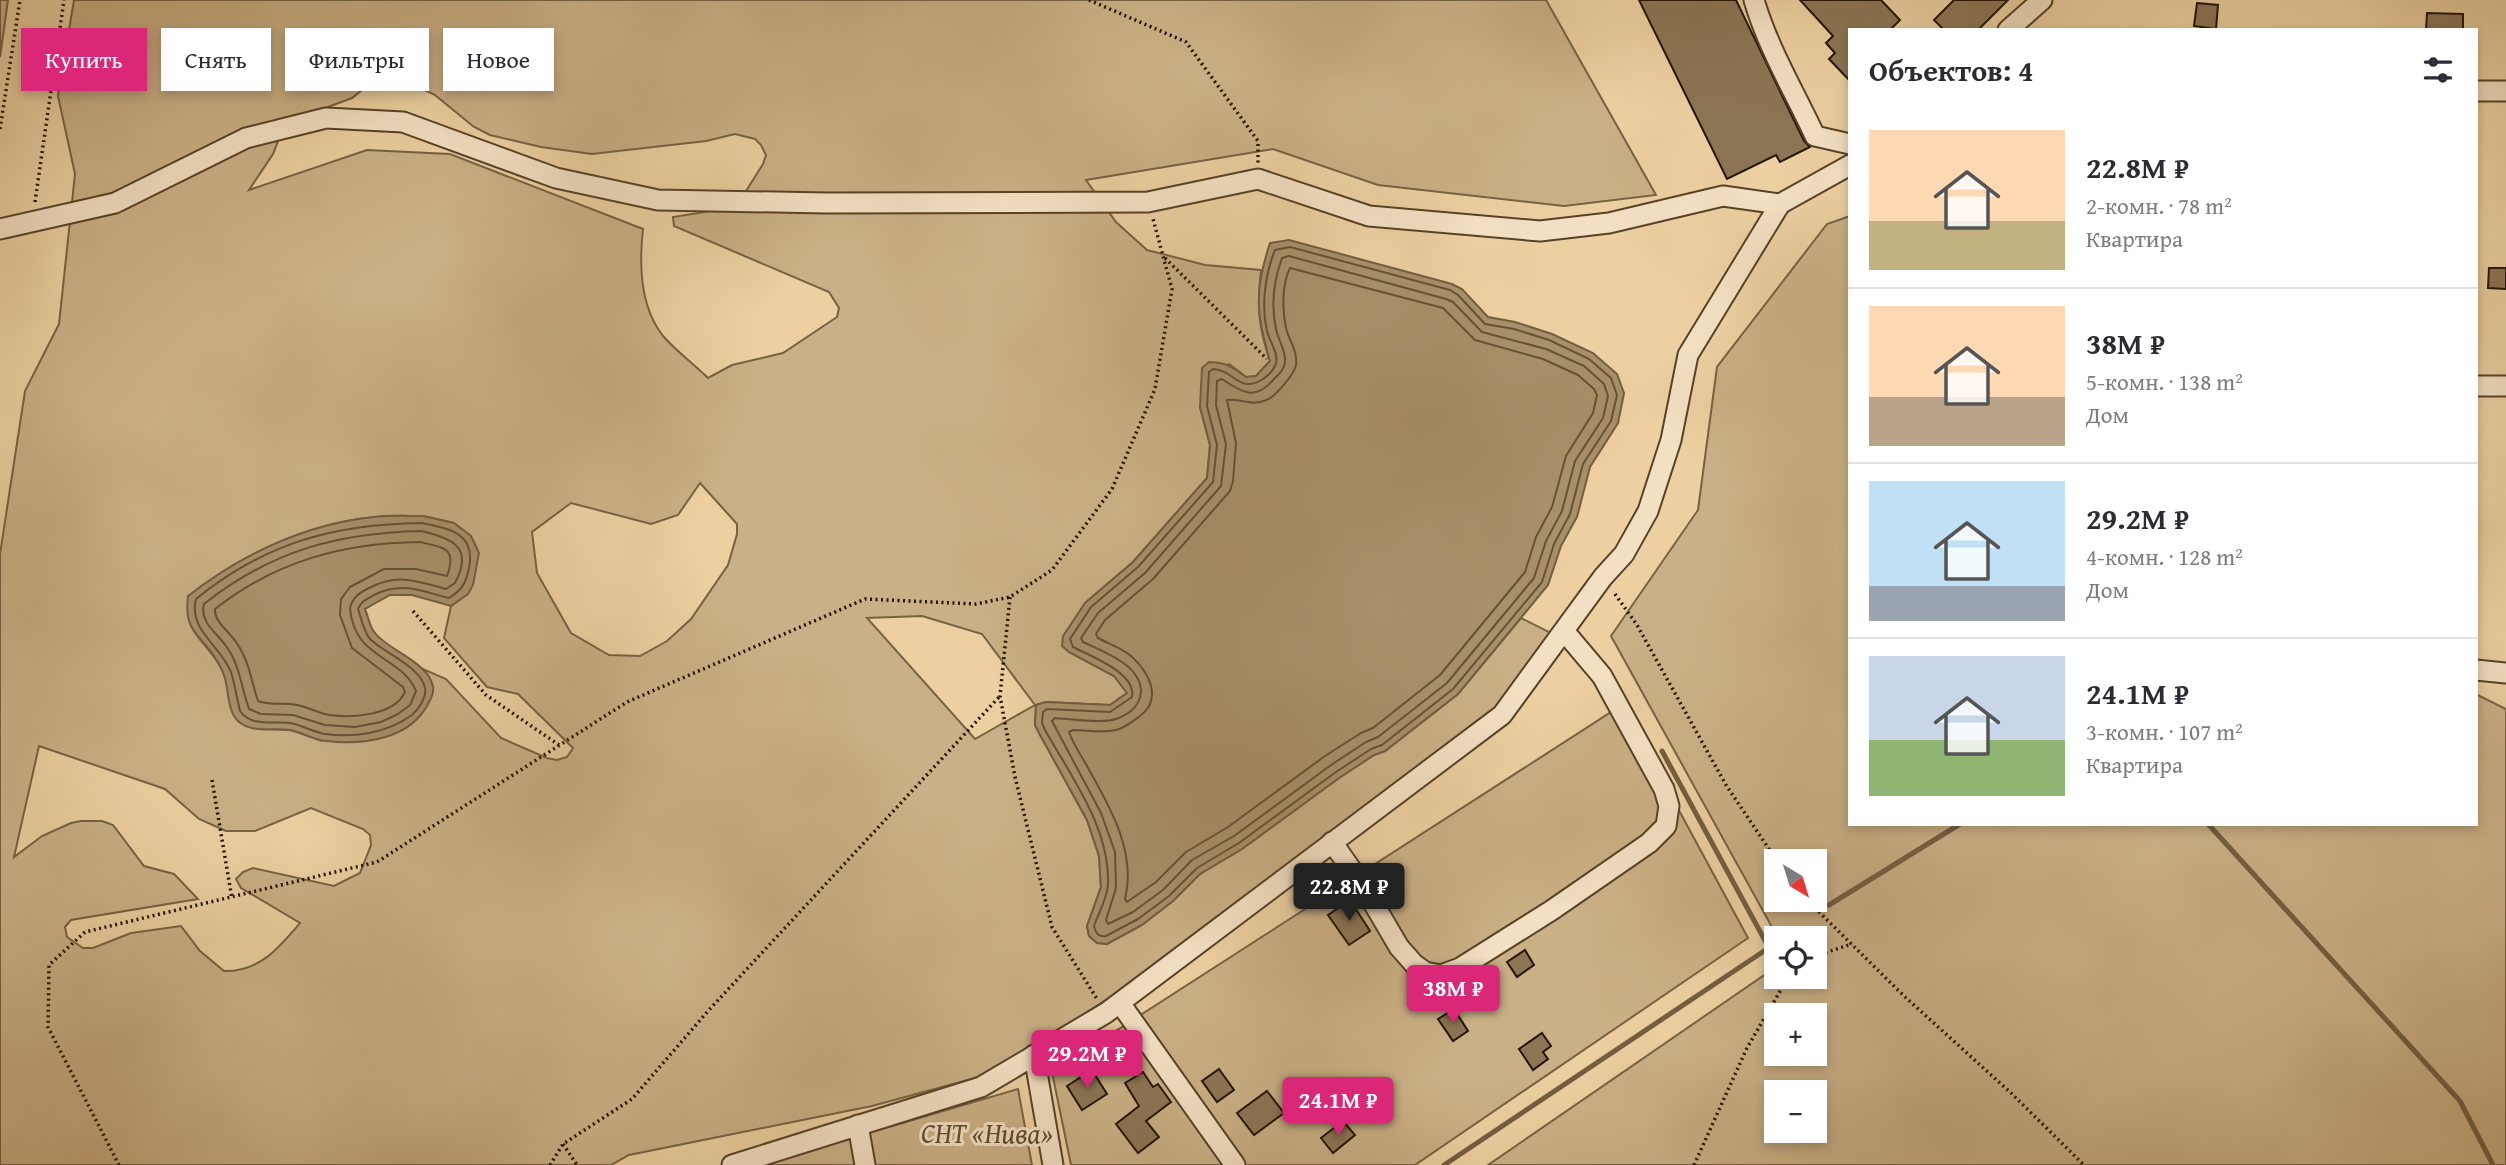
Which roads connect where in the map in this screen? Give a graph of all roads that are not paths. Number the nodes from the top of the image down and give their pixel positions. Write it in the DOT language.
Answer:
graph roads {
  1 [pos="1754,0"];
  2 [pos="2042,0"];
  3 [pos="2010,28"];
  4 [pos="2478,91"];
  5 [pos="2506,91"];
  6 [pos="1848,144"];
  7 [pos="1848,166"];
  8 [pos="1780,204"];
  9 [pos="0,229"];
  10 [pos="2478,386"];
  11 [pos="2506,386"];
  12 [pos="1564,631"];
  13 [pos="2478,670"];
  14 [pos="2506,673"];
  15 [pos="1332,842"];
  16 [pos="1113,1008"];
  17 [pos="1034,1055"];
  18 [pos="858,1125"];
  19 [pos="732,1165"];
  20 [pos="865,1165"];
  21 [pos="1053,1165"];
  22 [pos="1235,1165"];
  1 -- 6 [label="street"];
  2 -- 3 [label="street"];
  4 -- 5 [label="street"];
  7 -- 8 [label="street"];
  8 -- 9 [label="street"];
  8 -- 12 [label="street"];
  10 -- 11 [label="street"];
  12 -- 15 [label="street"];
  12 -- 15 [label="street"];
  13 -- 14 [label="street"];
  15 -- 16 [label="street"];
  16 -- 17 [label="street"];
  16 -- 22 [label="street"];
  17 -- 18 [label="street"];
  17 -- 21 [label="street"];
  18 -- 19 [label="street"];
  18 -- 20 [label="street"];
}
